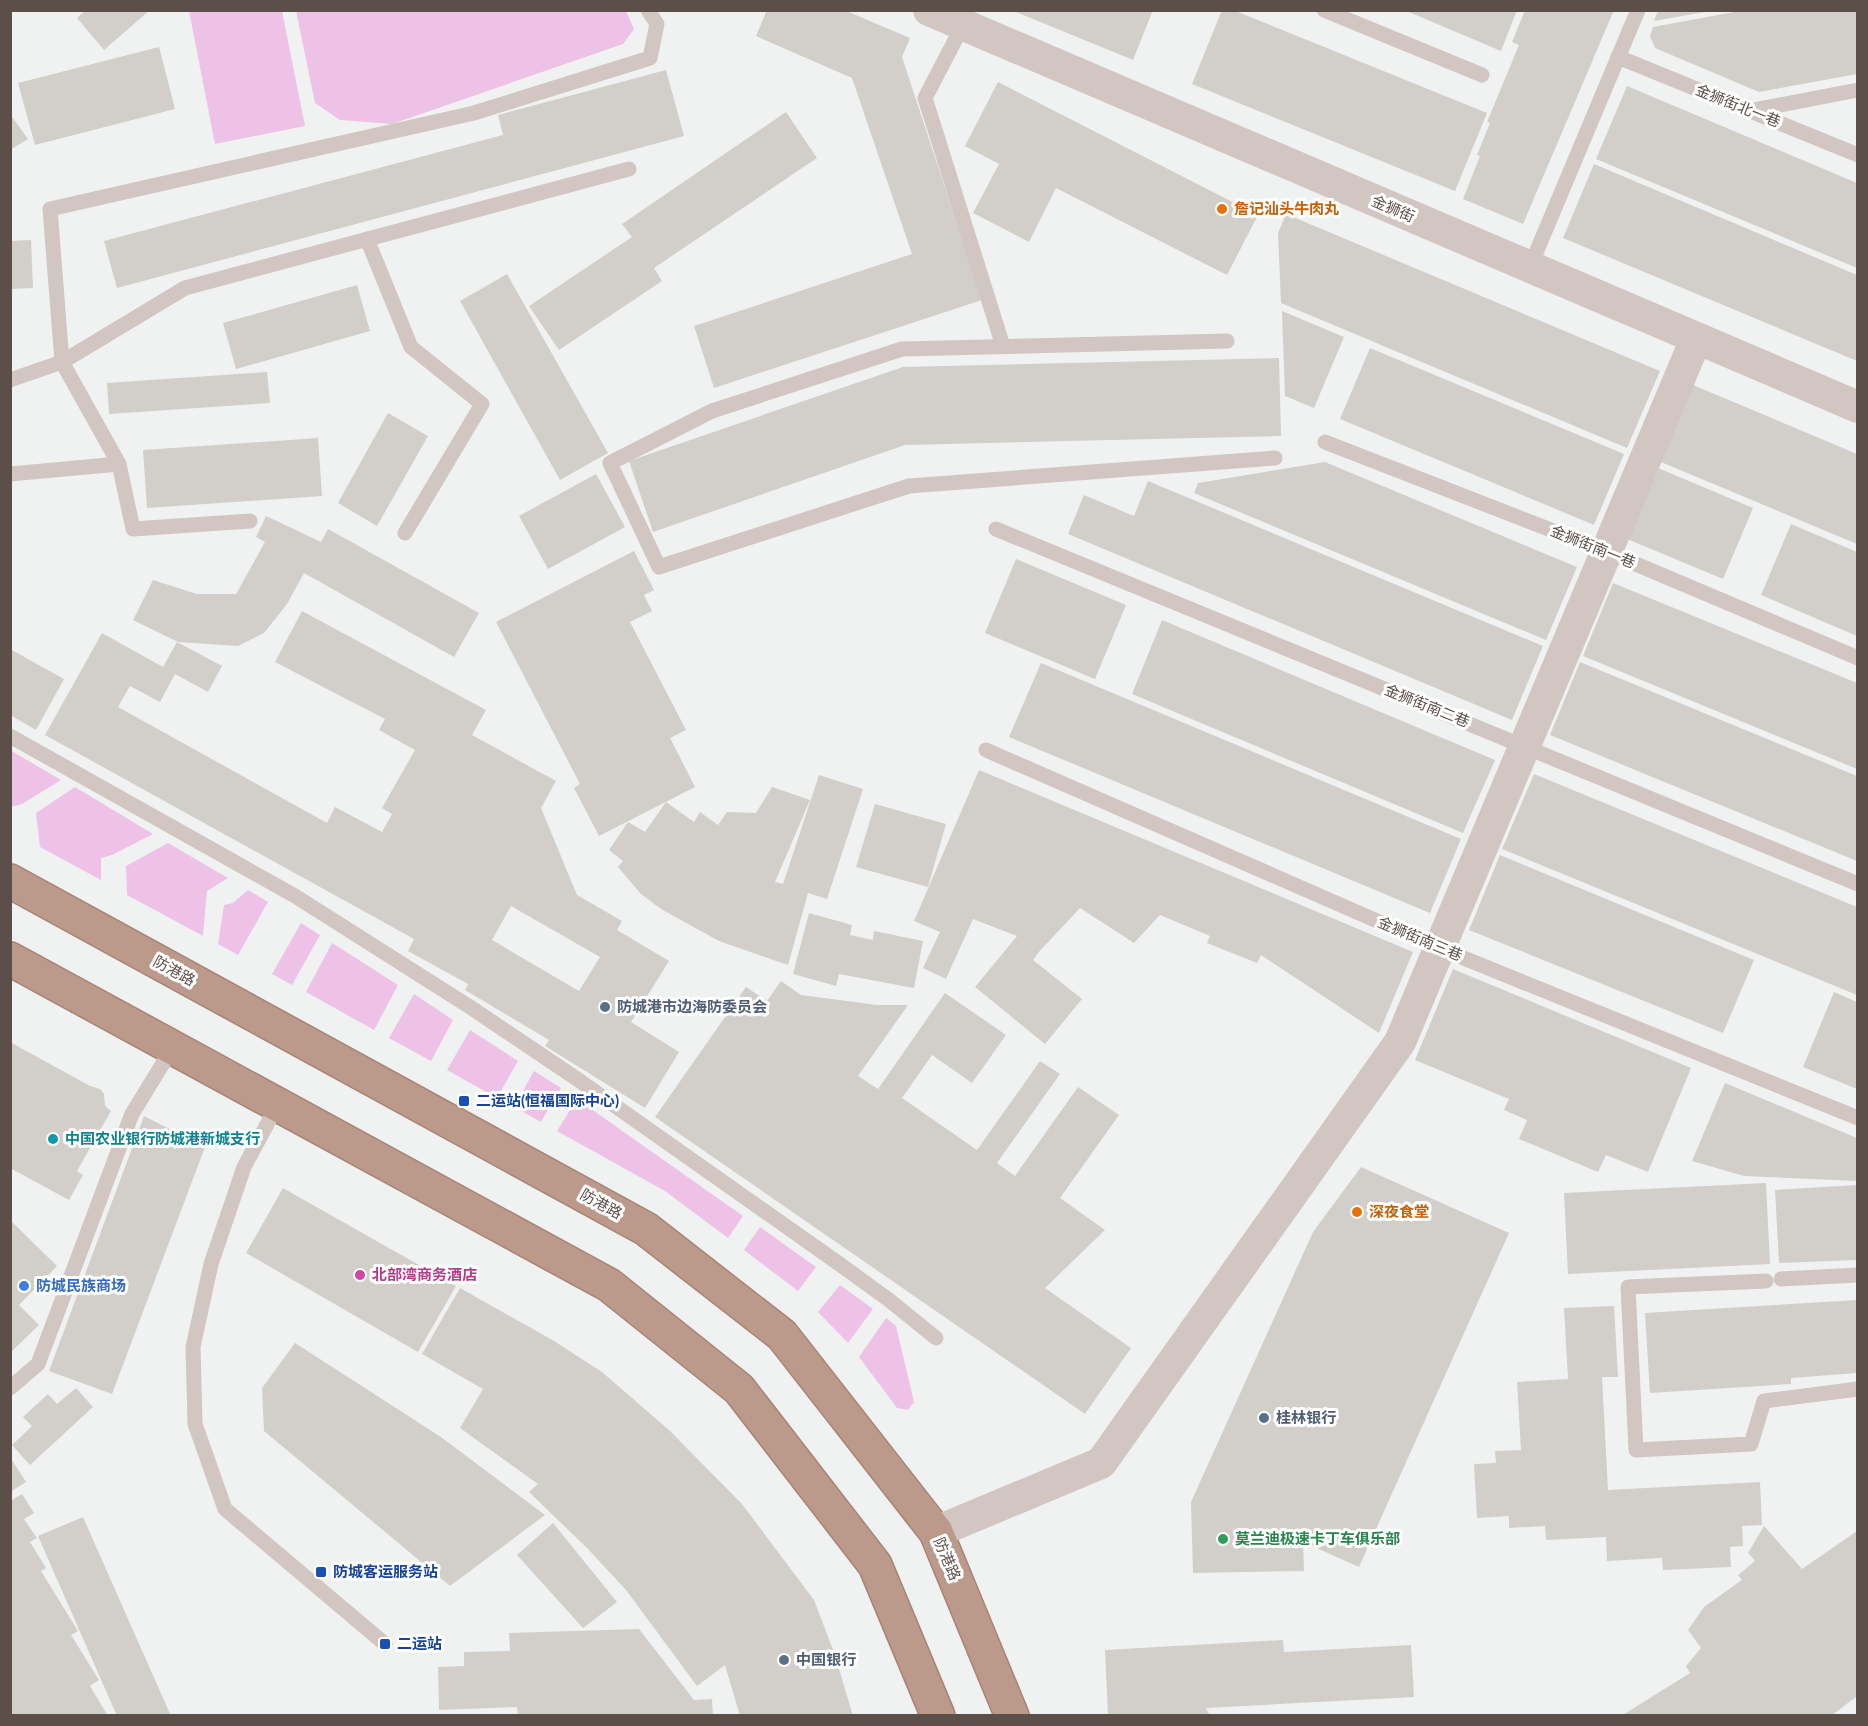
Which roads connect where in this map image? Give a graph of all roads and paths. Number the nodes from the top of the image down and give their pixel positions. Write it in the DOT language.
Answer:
graph roads {
  1 [pos="648,10"];
  2 [pos="929,10"];
  3 [pos="1324,10"];
  4 [pos="1638,10"];
  5 [pos="1357,17"];
  6 [pos="963,25"];
  7 [pos="1618,57"];
  8 [pos="1482,75"];
  9 [pos="1857,90"];
  10 [pos="1748,111"];
  11 [pos="1857,155"];
  12 [pos="629,169"];
  13 [pos="367,239"];
  14 [pos="1530,267"];
  15 [pos="1696,339"];
  16 [pos="1227,341"];
  17 [pos="1004,346"];
  18 [pos="62,362"];
  19 [pos="10,380"];
  20 [pos="1857,407"];
  21 [pos="1325,441"];
  22 [pos="1275,458"];
  23 [pos="119,464"];
  24 [pos="10,474"];
  25 [pos="249,521"];
  26 [pos="996,529"];
  27 [pos="405,533"];
  28 [pos="1605,551"];
  29 [pos="1857,658"];
  30 [pos="10,736"];
  31 [pos="1524,746"];
  32 [pos="986,750"];
  33 [pos="10,881"];
  34 [pos="1857,884"];
  35 [pos="1439,948"];
  36 [pos="10,958"];
  37 [pos="173,1047"];
  38 [pos="278,1104"];
  39 [pos="1857,1118"];
  40 [pos="1857,1275"];
  41 [pos="1781,1279"];
  42 [pos="1766,1281"];
  43 [pos="936,1338"];
  44 [pos="10,1388"];
  45 [pos="1857,1389"];
  46 [pos="936,1532"];
  47 [pos="385,1644"];
  48 [pos="938,1716"];
  49 [pos="1012,1716"];
  1 -- 18 [label="lane"];
  2 -- 6 [label="street, 金狮街"];
  3 -- 5 [label="lane"];
  4 -- 7 [label="lane"];
  5 -- 8 [label="lane"];
  6 -- 14 [label="street, 金狮街"];
  6 -- 17 [label="lane"];
  7 -- 10 [label="lane, 金狮街北一巷"];
  7 -- 14 [label="lane"];
  9 -- 10 [label="lane"];
  10 -- 11 [label="lane, 金狮街北一巷"];
  12 -- 13 [label="lane"];
  13 -- 18 [label="lane"];
  13 -- 27 [label="lane"];
  14 -- 15 [label="street, 金狮街"];
  15 -- 20 [label="street, 金狮街"];
  15 -- 28 [label="street"];
  16 -- 17 [label="lane"];
  17 -- 22 [label="lane"];
  18 -- 19 [label="lane"];
  18 -- 23 [label="lane"];
  21 -- 28 [label="lane, 金狮街南一巷"];
  23 -- 24 [label="lane"];
  23 -- 25 [label="lane"];
  26 -- 31 [label="lane, 金狮街南二巷"];
  28 -- 29 [label="lane, 金狮街南一巷"];
  28 -- 31 [label="street"];
  30 -- 43 [label="lane"];
  31 -- 34 [label="lane, 金狮街南二巷"];
  31 -- 35 [label="street"];
  32 -- 35 [label="lane, 金狮街南三巷"];
  33 -- 46 [label="highway, 防港路"];
  35 -- 39 [label="lane, 金狮街南三巷"];
  35 -- 46 [label="street"];
  36 -- 37 [label="highway"];
  37 -- 38 [label="highway"];
  37 -- 44 [label="lane"];
  38 -- 47 [label="lane"];
  38 -- 48 [label="highway"];
  40 -- 41 [label="lane"];
  42 -- 45 [label="lane"];
  46 -- 49 [label="highway, 防港路"];
}
